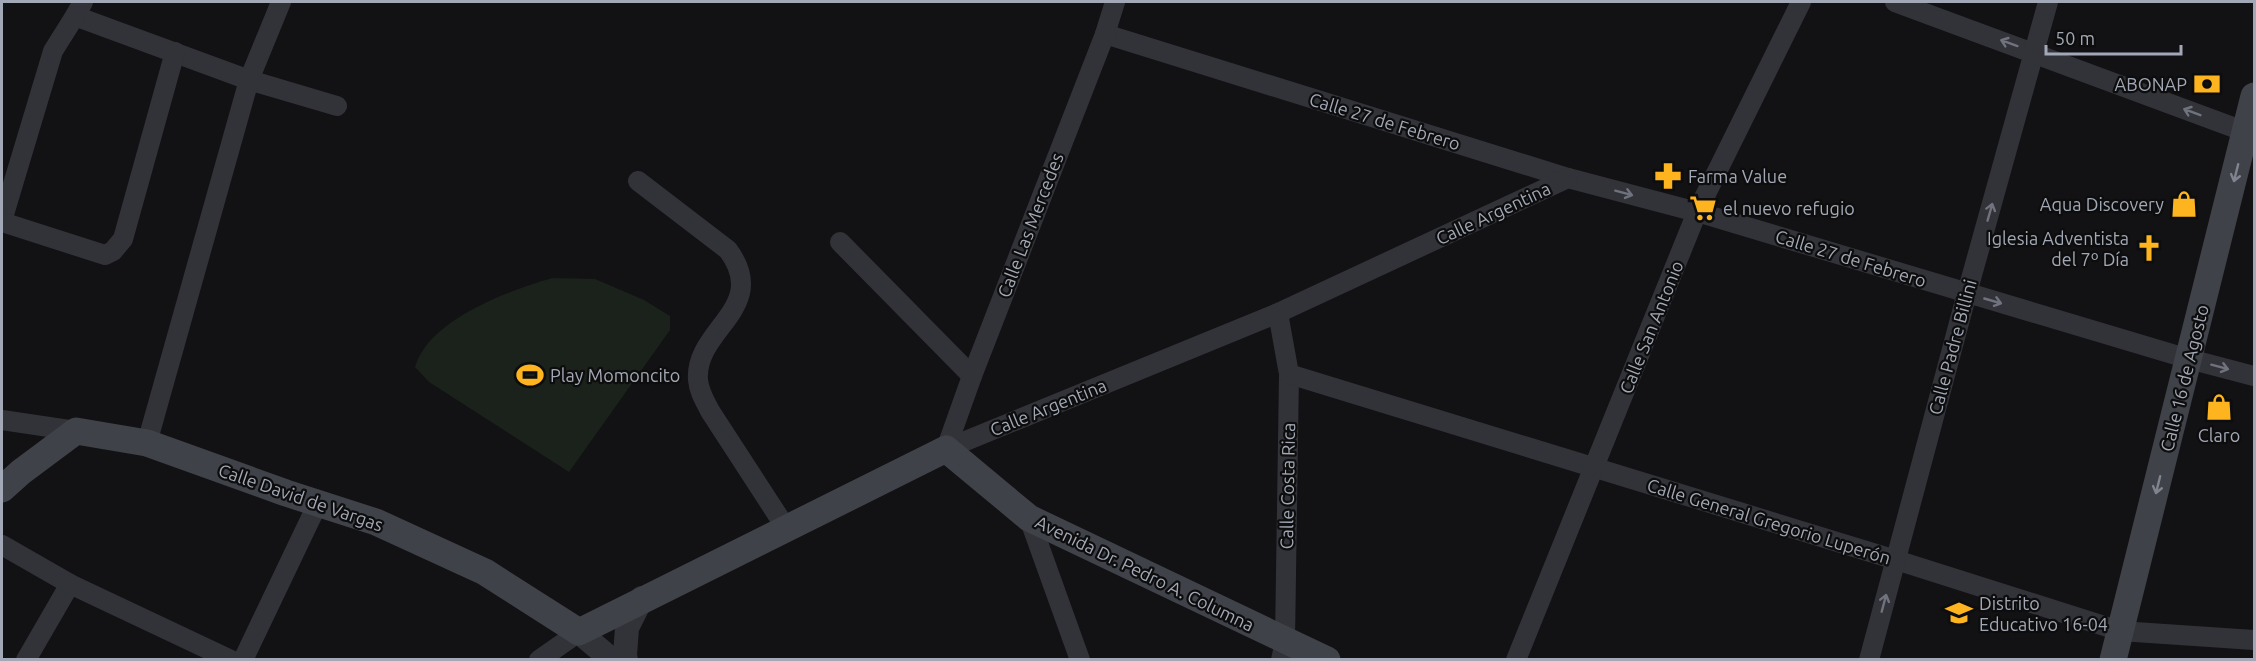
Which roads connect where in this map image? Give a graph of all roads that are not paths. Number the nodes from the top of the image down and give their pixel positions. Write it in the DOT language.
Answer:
graph roads {
  1 [pos="281,2"];
  2 [pos="1115,2"];
  3 [pos="1801,2"];
  4 [pos="1895,2"];
  5 [pos="2048,2"];
  6 [pos="79,9"];
  7 [pos="1105,34"];
  8 [pos="175,52"];
  9 [pos="2035,52"];
  10 [pos="249,80"];
  11 [pos="2254,96"];
  12 [pos="337,106"];
  13 [pos="2250,134"];
  14 [pos="1568,178"];
  15 [pos="638,181"];
  16 [pos="1697,212"];
  17 [pos="2,221"];
  18 [pos="840,242"];
  19 [pos="1967,293"];
  20 [pos="1278,313"];
  21 [pos="2189,359"];
  22 [pos="1289,374"];
  23 [pos="972,376"];
  24 [pos="2254,376"];
  25 [pos="2,420"];
  26 [pos="76,431"];
  27 [pos="147,443"];
  28 [pos="946,449"];
  29 [pos="1594,467"];
  30 [pos="2,489"];
  31 [pos="318,503"];
  32 [pos="1029,518"];
  33 [pos="786,528"];
  34 [pos="2,545"];
  35 [pos="1896,560"];
  36 [pos="70,584"];
  37 [pos="642,598"];
  38 [pos="2120,631"];
  39 [pos="579,632"];
  40 [pos="2254,640"];
  41 [pos="1283,650"];
  42 [pos="26,660"];
  43 [pos="231,660"];
  44 [pos="243,660"];
  45 [pos="539,660"];
  46 [pos="612,660"];
  47 [pos="626,660"];
  48 [pos="1080,660"];
  49 [pos="1327,660"];
  50 [pos="1516,660"];
  51 [pos="1869,660"];
  52 [pos="2113,660"];
  1 -- 10 [label="street"];
  2 -- 7 [label="street, Calle Las Mercedes"];
  3 -- 16 [label="street, Calle San Antonio"];
  9 -- 4 [label="street, one-way"];
  5 -- 9 [label="street, Calle Padre Billini"];
  6 -- 8 [label="street"];
  6 -- 17 [label="street"];
  7 -- 14 [label="street, Calle 27 de Febrero"];
  7 -- 23 [label="street, Calle Las Mercedes"];
  8 -- 10 [label="street"];
  8 -- 17 [label="street"];
  13 -- 9 [label="street, one-way"];
  19 -- 9 [label="street, Calle Padre Billini, one-way"];
  10 -- 12 [label="street"];
  10 -- 27 [label="street"];
  11 -- 13 [label="main road, Calle 16 de Agosto"];
  13 -- 21 [label="main road, Calle 16 de Agosto, one-way"];
  14 -- 16 [label="street, Calle 27 de Febrero, one-way"];
  14 -- 20 [label="street, Calle Argentina"];
  15 -- 33 [label="street"];
  16 -- 19 [label="street, Calle 27 de Febrero"];
  16 -- 29 [label="street, Calle San Antonio"];
  18 -- 23 [label="street"];
  19 -- 21 [label="street, Calle 27 de Febrero, one-way"];
  19 -- 35 [label="street, Calle Padre Billini"];
  20 -- 22 [label="street, Calle Costa Rica"];
  20 -- 28 [label="street, Calle Argentina"];
  21 -- 24 [label="street, Calle 27 de Febrero, one-way"];
  21 -- 38 [label="main road, Calle 16 de Agosto, one-way"];
  22 -- 29 [label="street, Calle General Gregorio Luperón"];
  22 -- 41 [label="street, Calle Costa Rica"];
  23 -- 28 [label="street, Calle Las Mercedes"];
  25 -- 26 [label="street, Calle David de Vargas"];
  26 -- 27 [label="main road, Calle David de Vargas"];
  26 -- 30 [label="main road"];
  27 -- 31 [label="main road, Calle David de Vargas"];
  28 -- 32 [label="main road, Avenida Dr. Pedro A. Columna"];
  28 -- 33 [label="main road, Calle Argentina"];
  29 -- 35 [label="street, Calle General Gregorio Luperón"];
  29 -- 50 [label="street, Calle San Antonio"];
  31 -- 39 [label="main road, Calle David de Vargas"];
  31 -- 44 [label="street"];
  32 -- 41 [label="main road, Avenida Dr. Pedro A. Columna"];
  32 -- 48 [label="street"];
  33 -- 37 [label="main road, Calle Argentina"];
  34 -- 36 [label="street"];
  35 -- 38 [label="street, Calle General Gregorio Luperón"];
  51 -- 35 [label="street, Calle Padre Billini, one-way"];
  36 -- 42 [label="street"];
  36 -- 43 [label="street"];
  37 -- 39 [label="main road, Calle Argentina"];
  37 -- 47 [label="street"];
  38 -- 40 [label="street, Calle General Gregorio Luperón"];
  38 -- 52 [label="main road, Calle 16 de Agosto"];
  39 -- 45 [label="street, Calle Argentina"];
  39 -- 46 [label="street"];
  41 -- 49 [label="main road, Avenida Dr. Pedro A. Columna"];
}
